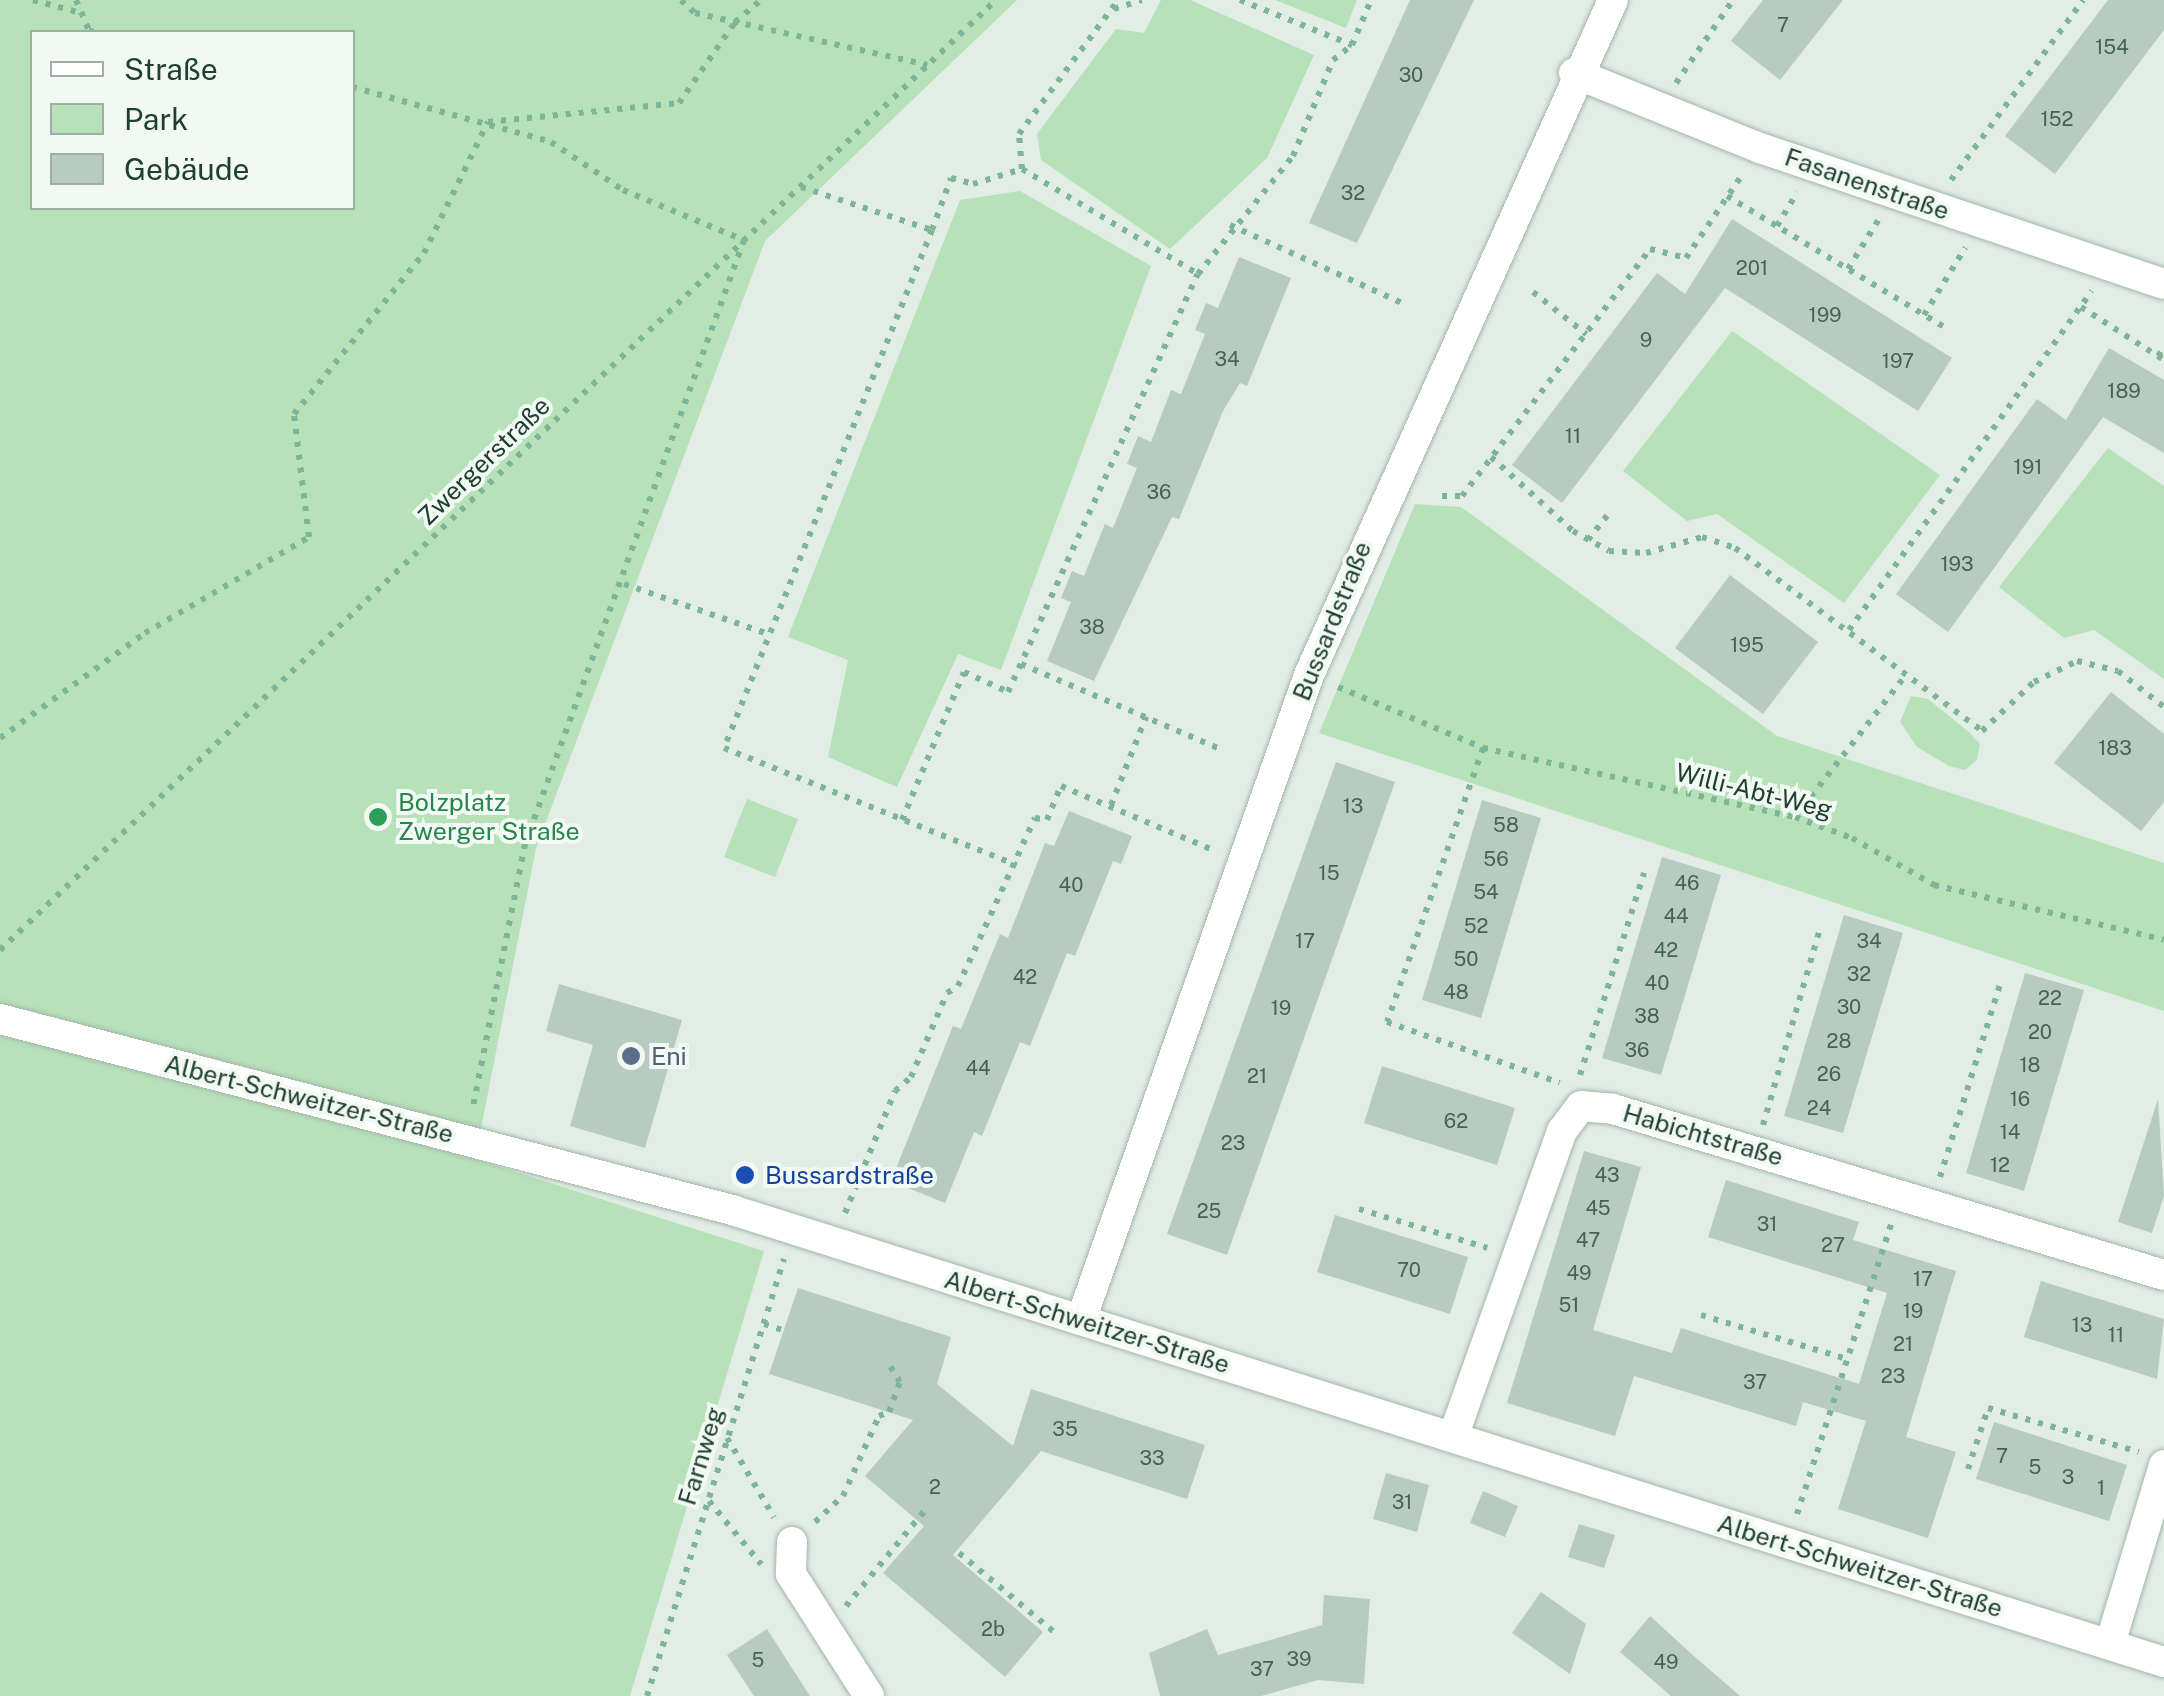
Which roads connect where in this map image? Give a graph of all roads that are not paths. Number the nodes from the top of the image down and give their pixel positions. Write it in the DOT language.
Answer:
graph roads {
  1 [pos="1613,0"];
  2 [pos="1574,73"];
  3 [pos="2164,284"];
  4 [pos="0,1019"];
  5 [pos="2164,1275"];
  6 [pos="1081,1320"];
  7 [pos="1453,1437"];
  8 [pos="2155,1460"];
  9 [pos="792,1542"];
  10 [pos="2110,1644"];
  11 [pos="2164,1662"];
  12 [pos="869,1696"];
  1 -- 2 [label="street, Bussardstraße"];
  2 -- 3 [label="street, Fasanenstraße"];
  2 -- 6 [label="street, Bussardstraße"];
  4 -- 6 [label="street, Albert-Schweitzer-Straße"];
  5 -- 7 [label="street, Habichtstraße"];
  6 -- 7 [label="street, Albert-Schweitzer-Straße"];
  7 -- 10 [label="street, Albert-Schweitzer-Straße"];
  8 -- 10 [label="street"];
  9 -- 12 [label="street"];
  10 -- 11 [label="street, Albert-Schweitzer-Straße"];
}
